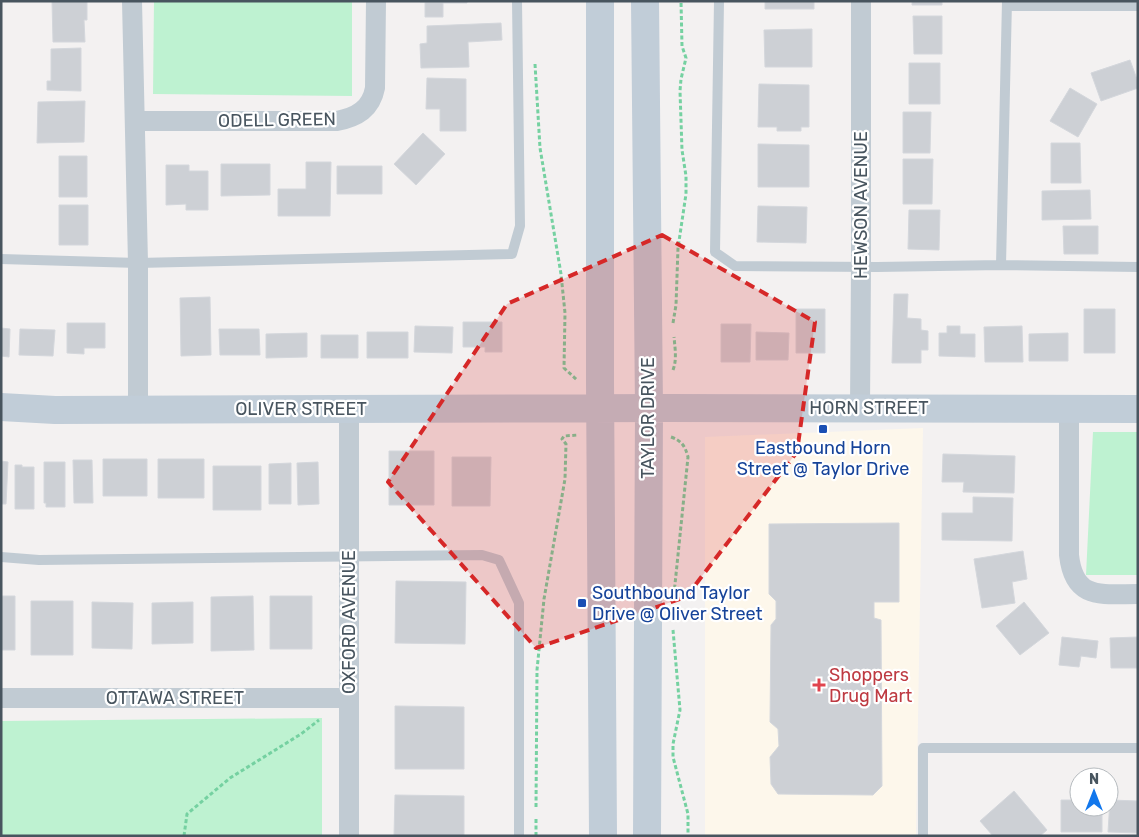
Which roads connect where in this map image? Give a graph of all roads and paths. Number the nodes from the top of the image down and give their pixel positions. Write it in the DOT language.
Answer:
graph roads {
  1 [pos="132,1"];
  2 [pos="376,1"];
  3 [pos="516,1"];
  4 [pos="600,1"];
  5 [pos="645,1"];
  6 [pos="682,1"];
  7 [pos="719,1"];
  8 [pos="861,1"];
  9 [pos="1007,4"];
  10 [pos="1138,6"];
  11 [pos="534,60"];
  12 [pos="135,121"];
  13 [pos="1,259"];
  14 [pos="138,263"];
  15 [pos="1001,265"];
  16 [pos="861,267"];
  17 [pos="1138,267"];
  18 [pos="673,323"];
  19 [pos="673,333"];
  20 [pos="571,375"];
  21 [pos="670,376"];
  22 [pos="1,407"];
  23 [pos="349,408"];
  24 [pos="600,408"];
  25 [pos="649,408"];
  26 [pos="860,408"];
  27 [pos="1069,409"];
  28 [pos="1138,409"];
  29 [pos="138,410"];
  30 [pos="564,436"];
  31 [pos="678,439"];
  32 [pos="349,556"];
  33 [pos="1,557"];
  34 [pos="1138,594"];
  35 [pos="673,599"];
  36 [pos="673,628"];
  37 [pos="1,698"];
  38 [pos="349,698"];
  39 [pos="319,720"];
  40 [pos="1138,748"];
  41 [pos="536,808"];
  42 [pos="536,817"];
  43 [pos="184,836"];
  44 [pos="349,836"];
  45 [pos="519,836"];
  46 [pos="536,836"];
  47 [pos="603,836"];
  48 [pos="648,836"];
  49 [pos="688,836"];
  50 [pos="922,836"];
  1 -- 12 [label="street"];
  2 -- 12 [label="street, ODELL GREEN"];
  3 -- 14 [label="lane"];
  4 -- 24 [label="main road"];
  5 -- 25 [label="main road, TAYLOR DRIVE"];
  6 -- 18 [label="path"];
  7 -- 16 [label="lane"];
  8 -- 16 [label="street, HEWSON AVENUE"];
  9 -- 10 [label="lane"];
  9 -- 15 [label="lane"];
  11 -- 20 [label="path"];
  12 -- 14 [label="street"];
  13 -- 14 [label="lane"];
  14 -- 29 [label="street"];
  15 -- 16 [label="lane"];
  15 -- 17 [label="lane"];
  16 -- 26 [label="street, HEWSON AVENUE"];
  19 -- 21 [label="path"];
  22 -- 29 [label="main road, OLIVER STREET"];
  23 -- 24 [label="main road, OLIVER STREET"];
  23 -- 29 [label="main road, OLIVER STREET"];
  23 -- 32 [label="street, OXFORD AVENUE"];
  24 -- 25 [label="main road, HORN STREET"];
  24 -- 47 [label="main road"];
  25 -- 26 [label="main road, HORN STREET"];
  25 -- 48 [label="main road, TAYLOR DRIVE"];
  26 -- 27 [label="main road, HORN STREET"];
  27 -- 28 [label="main road, HORN STREET"];
  27 -- 34 [label="street"];
  30 -- 41 [label="path"];
  31 -- 35 [label="path"];
  32 -- 33 [label="lane"];
  32 -- 38 [label="street, OXFORD AVENUE"];
  32 -- 45 [label="lane"];
  36 -- 49 [label="path"];
  37 -- 38 [label="street, OTTAWA STREET"];
  38 -- 44 [label="street, OXFORD AVENUE"];
  39 -- 43 [label="path"];
  40 -- 50 [label="lane"];
  42 -- 46 [label="path"];
}
